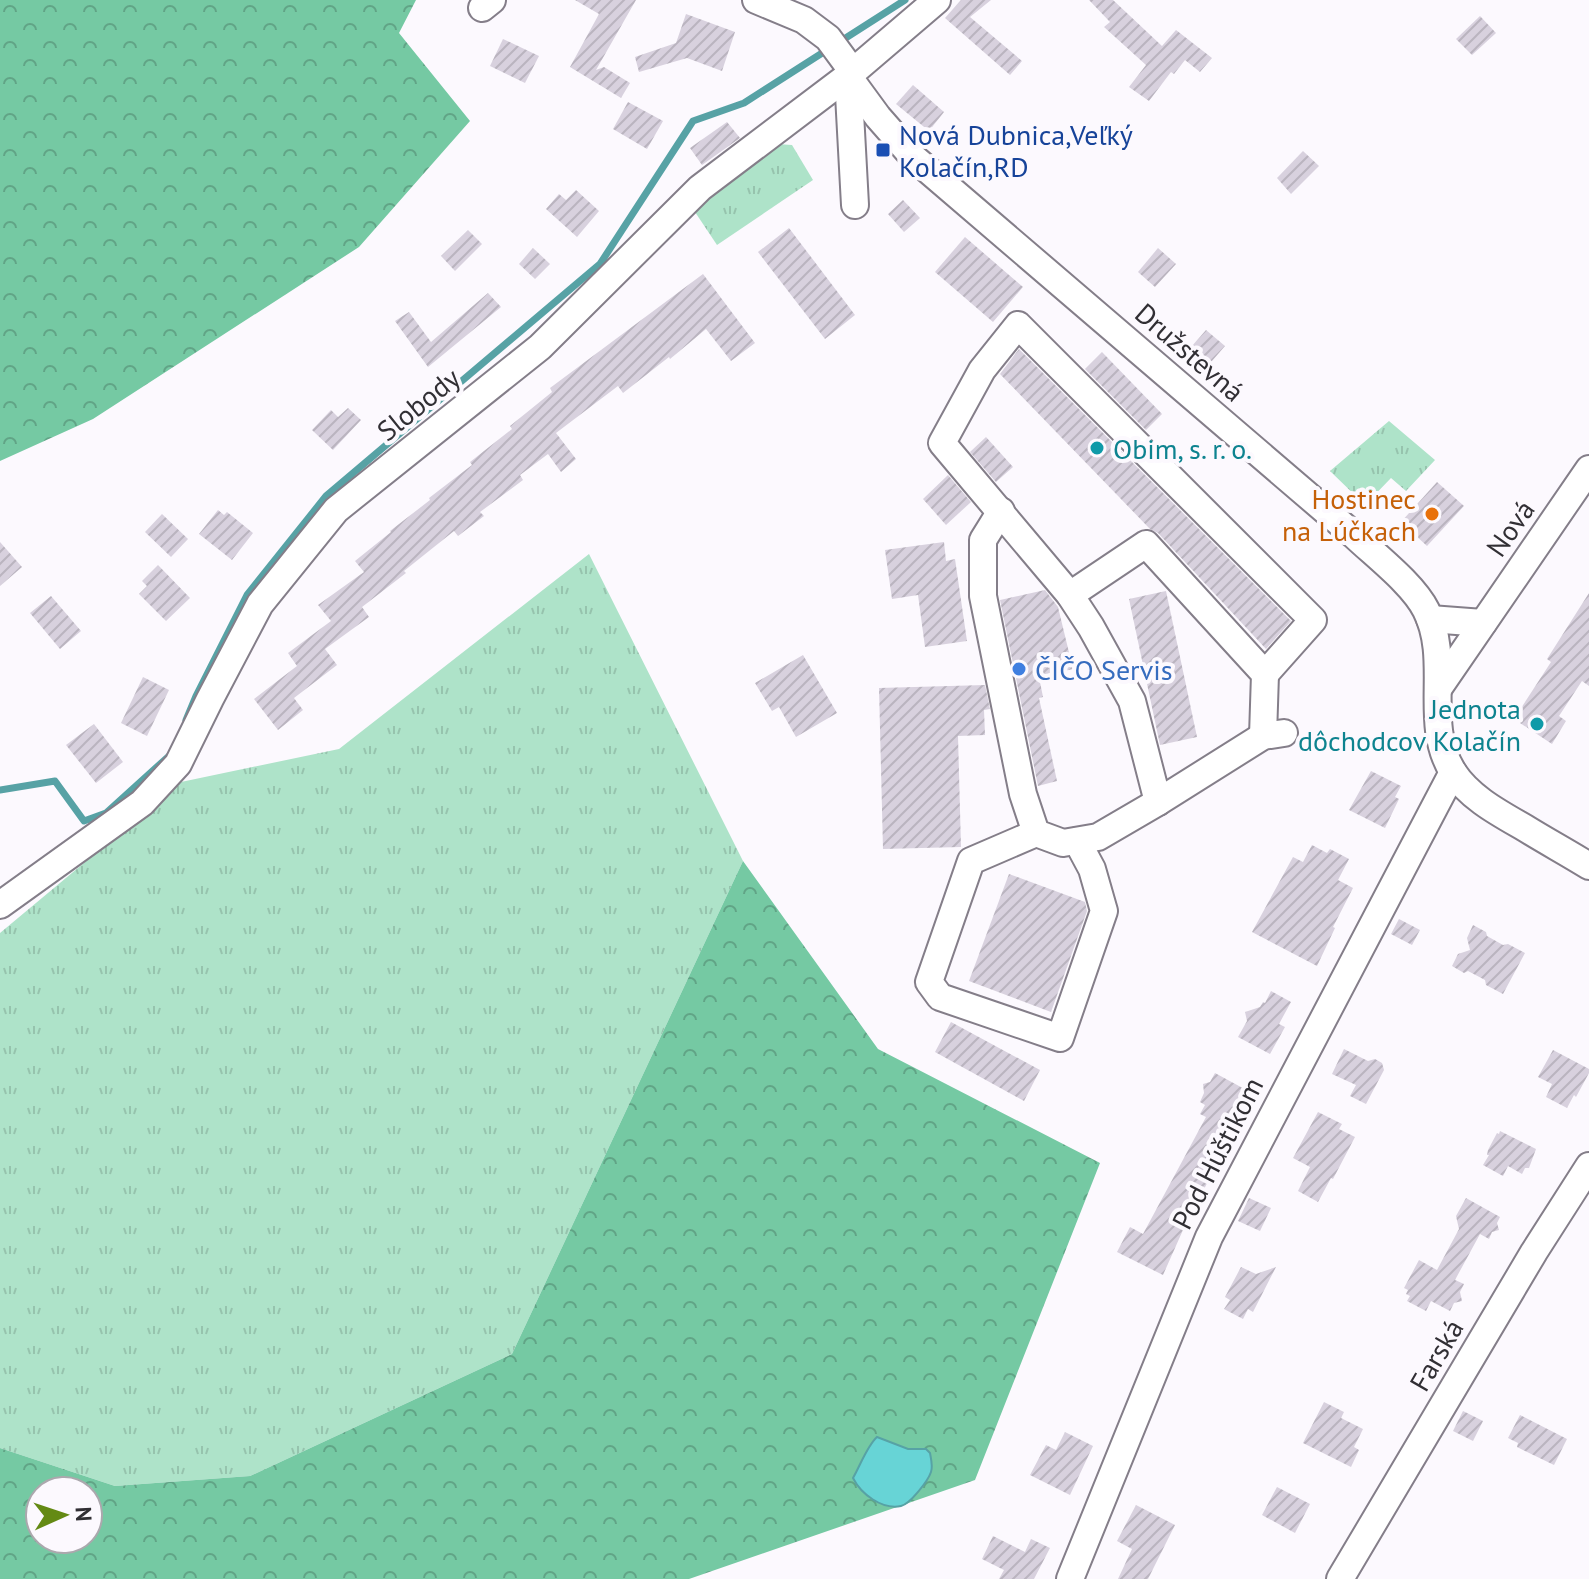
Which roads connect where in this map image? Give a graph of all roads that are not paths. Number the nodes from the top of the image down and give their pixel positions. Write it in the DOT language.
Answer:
graph roads {
  1 [pos="756,0"];
  2 [pos="937,0"];
  3 [pos="842,60"];
  4 [pos="855,205"];
  5 [pos="1589,469"];
  6 [pos="1001,511"];
  7 [pos="1070,595"];
  8 [pos="1430,619"];
  9 [pos="1483,623"];
  10 [pos="1265,674"];
  11 [pos="1438,689"];
  12 [pos="1453,772"];
  13 [pos="1158,802"];
  14 [pos="1036,833"];
  15 [pos="1077,841"];
  16 [pos="1589,866"];
  17 [pos="0,905"];
  18 [pos="1589,1166"];
  19 [pos="1070,1579"];
  20 [pos="1340,1579"];
  1 -- 3 [label="street, Družstevná"];
  2 -- 3 [label="street, Slobody"];
  3 -- 4 [label="street"];
  3 -- 8 [label="street, Družstevná"];
  3 -- 17 [label="street, Slobody"];
  5 -- 9 [label="street, Nová"];
  6 -- 7 [label="street"];
  6 -- 10 [label="street"];
  6 -- 14 [label="street"];
  7 -- 10 [label="street"];
  7 -- 13 [label="street"];
  8 -- 9 [label="street"];
  8 -- 11 [label="street, Družstevná"];
  9 -- 11 [label="street, Nová"];
  10 -- 13 [label="street"];
  11 -- 12 [label="street, Družstevná"];
  12 -- 16 [label="street, Družstevná"];
  12 -- 19 [label="street, Pod Húštikom"];
  13 -- 15 [label="street"];
  14 -- 15 [label="street"];
  14 -- 15 [label="street"];
  18 -- 20 [label="street, Farská"];
}
